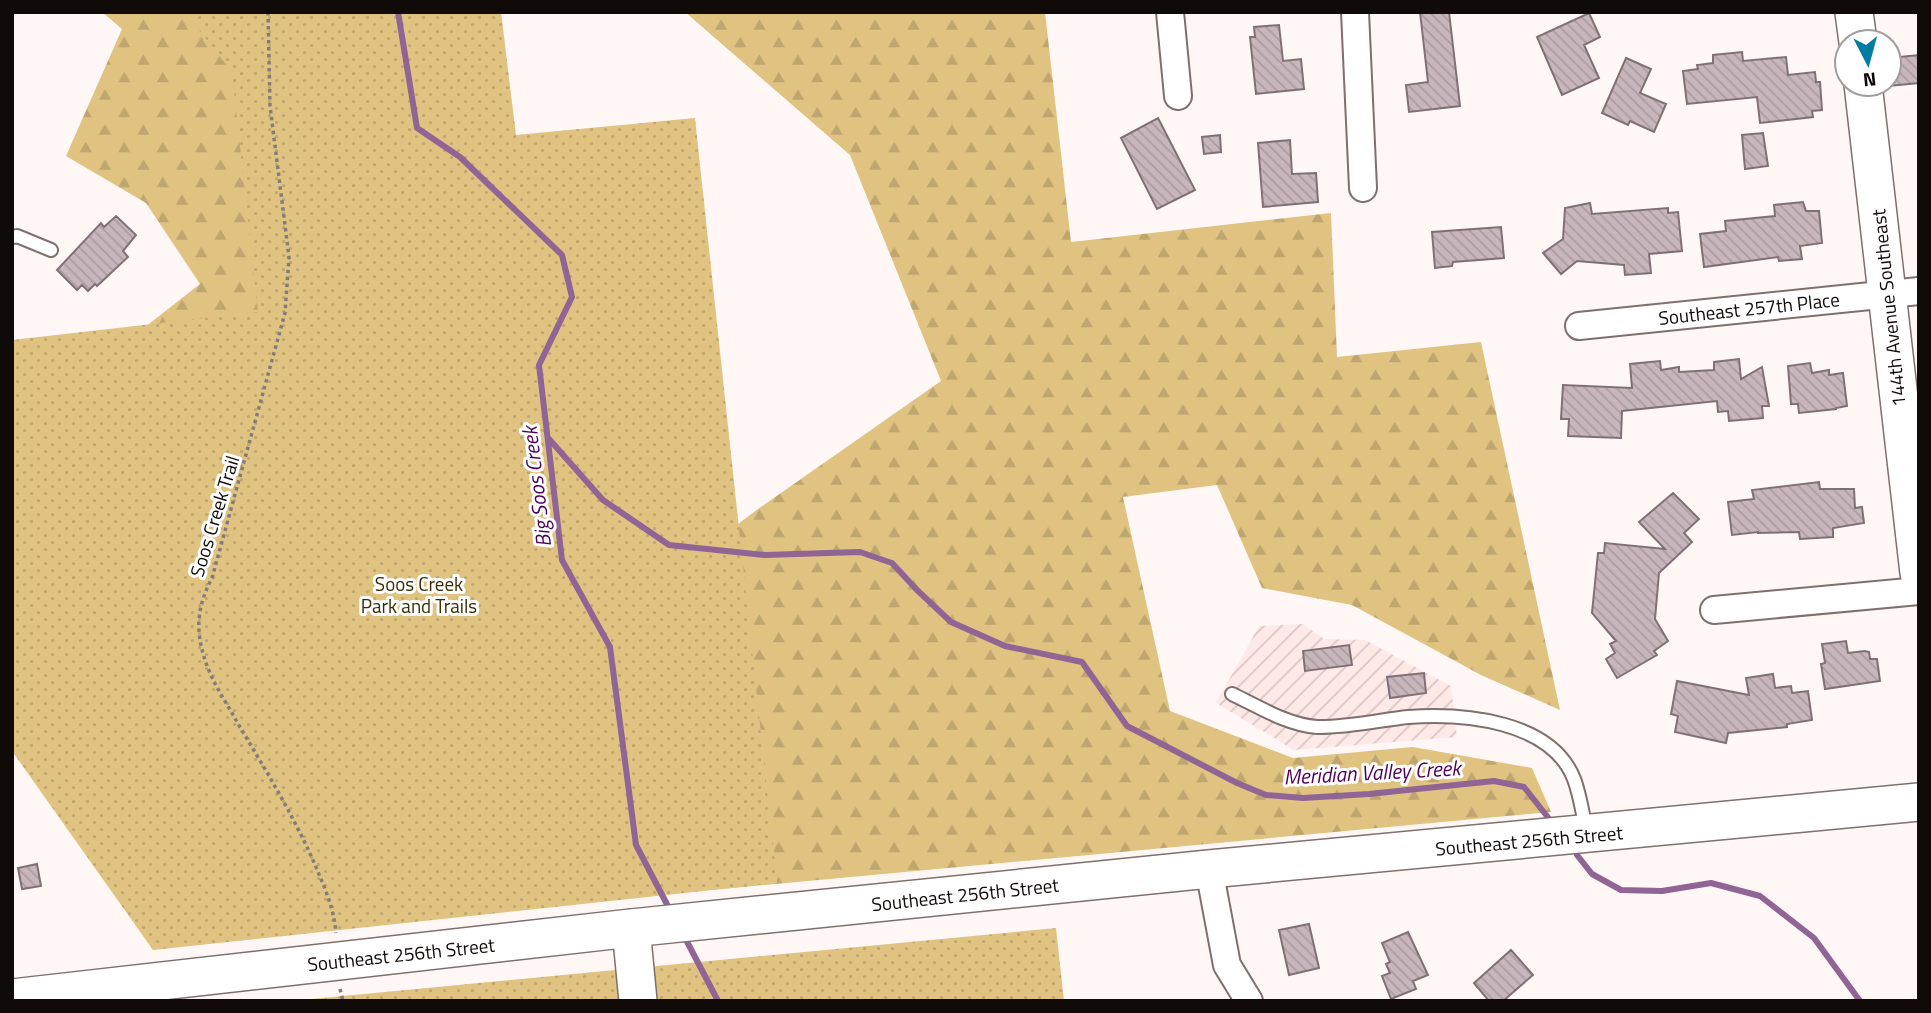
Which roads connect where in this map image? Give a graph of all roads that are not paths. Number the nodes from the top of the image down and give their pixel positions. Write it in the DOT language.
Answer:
graph roads {
  1 [pos="1170,12"];
  2 [pos="1355,12"];
  3 [pos="1178,96"];
  4 [pos="1866,98"];
  5 [pos="1363,188"];
  6 [pos="12,237"];
  7 [pos="51,250"];
  8 [pos="1903,292"];
  9 [pos="1579,326"];
  10 [pos="1919,573"];
  11 [pos="1919,590"];
  12 [pos="1714,610"];
  13 [pos="1232,694"];
  14 [pos="1919,802"];
  15 [pos="1587,835"];
  16 [pos="1209,869"];
  17 [pos="660,926"];
  18 [pos="12,998"];
  19 [pos="638,1001"];
  20 [pos="1249,1001"];
  1 -- 3 [label="street"];
  2 -- 5 [label="street"];
  4 -- 8 [label="main road, 144th Avenue Southeast"];
  6 -- 7 [label="lane"];
  8 -- 9 [label="street, Southeast 257th Place"];
  8 -- 10 [label="main road, 144th Avenue Southeast"];
  11 -- 12 [label="street"];
  13 -- 15 [label="lane"];
  14 -- 15 [label="main road, Southeast 256th Street"];
  15 -- 16 [label="main road, Southeast 256th Street"];
  16 -- 17 [label="main road, Southeast 256th Street"];
  16 -- 20 [label="street"];
  17 -- 18 [label="main road, Southeast 256th Street"];
  17 -- 19 [label="main road"];
}
